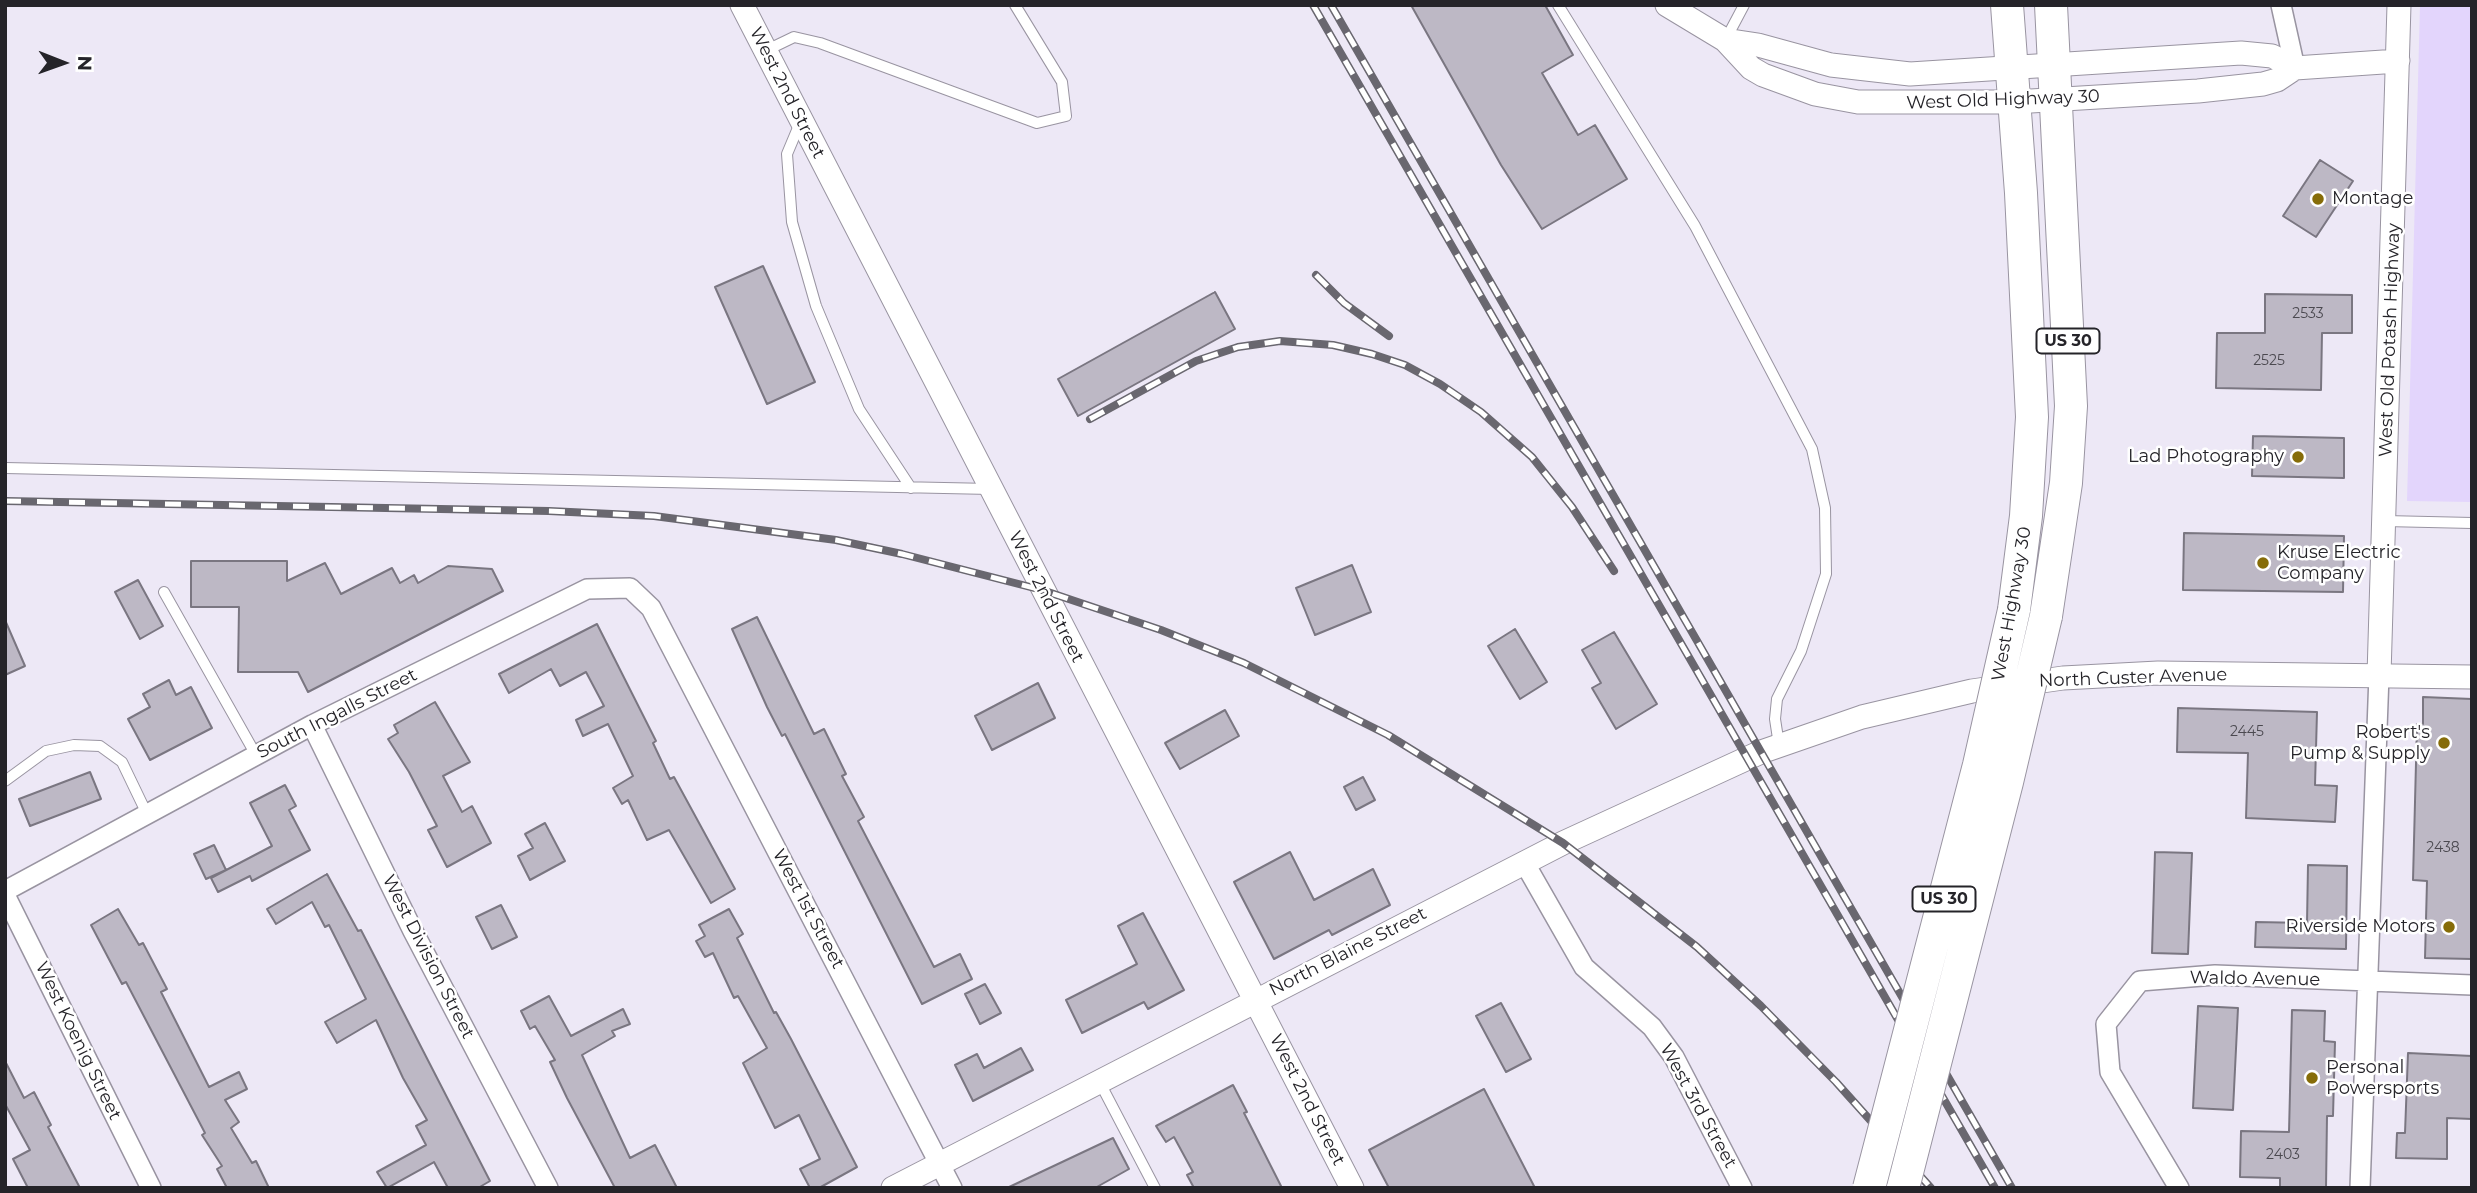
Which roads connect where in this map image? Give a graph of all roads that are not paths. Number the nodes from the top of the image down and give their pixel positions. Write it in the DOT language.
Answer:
graph roads {
  1 [pos="741,5"];
  2 [pos="1015,5"];
  3 [pos="1558,5"];
  4 [pos="1667,5"];
  5 [pos="1744,5"];
  6 [pos="2007,5"];
  7 [pos="2051,5"];
  8 [pos="2280,5"];
  9 [pos="2399,5"];
  10 [pos="1725,40"];
  11 [pos="765,51"];
  12 [pos="2398,61"];
  13 [pos="2055,64"];
  14 [pos="2011,67"];
  15 [pos="2295,68"];
  16 [pos="2057,99"];
  17 [pos="2014,103"];
  18 [pos="801,119"];
  19 [pos="5,468"];
  20 [pos="911,488"];
  21 [pos="991,489"];
  22 [pos="2385,521"];
  23 [pos="2472,523"];
  24 [pos="164,592"];
  25 [pos="663,631"];
  26 [pos="2379,675"];
  27 [pos="2472,677"];
  28 [pos="312,725"];
  29 [pos="1770,748"];
  30 [pos="256,755"];
  31 [pos="5,781"];
  32 [pos="147,814"];
  33 [pos="1524,862"];
  34 [pos="5,893"];
  35 [pos="2370,983"];
  36 [pos="2472,985"];
  37 [pos="1256,999"];
  38 [pos="1099,1080"];
  39 [pos="940,1164"];
  40 [pos="151,1188"];
  41 [pos="548,1188"];
  42 [pos="893,1188"];
  43 [pos="952,1188"];
  44 [pos="1155,1188"];
  45 [pos="1352,1188"];
  46 [pos="1742,1188"];
  47 [pos="1869,1188"];
  48 [pos="1903,1188"];
  49 [pos="2179,1188"];
  50 [pos="2360,1188"];
  1 -- 11 [label="street, West 2nd Street"];
  2 -- 11 [label="lane"];
  3 -- 29 [label="lane"];
  4 -- 10 [label="street, West Old Highway 30"];
  5 -- 10 [label="lane"];
  6 -- 14 [label="highway, West Highway 30 / US 30"];
  7 -- 13 [label="highway, West Highway 30 / US 30"];
  8 -- 15 [label="street"];
  9 -- 12 [label="street, West Old Potash Highway"];
  10 -- 14 [label="street, West Old Highway 30"];
  10 -- 17 [label="street, West Old Highway 30"];
  11 -- 18 [label="street, West 2nd Street"];
  12 -- 15 [label="street, West Old Highway 30"];
  12 -- 22 [label="street, West Old Potash Highway"];
  13 -- 14 [label="street, West Old Highway 30"];
  13 -- 15 [label="street, West Old Highway 30"];
  13 -- 16 [label="highway, West Highway 30 / US 30"];
  14 -- 17 [label="highway, West Highway 30 / US 30"];
  15 -- 16 [label="street, West Old Highway 30"];
  16 -- 17 [label="street, West Old Highway 30"];
  16 -- 48 [label="highway, West Highway 30 / US 30, bridge"];
  17 -- 47 [label="highway, West Highway 30 / US 30, bridge"];
  18 -- 20 [label="lane"];
  18 -- 21 [label="street, West 2nd Street"];
  19 -- 20 [label="lane"];
  20 -- 21 [label="lane"];
  21 -- 37 [label="street, West 2nd Street"];
  22 -- 23 [label="lane"];
  22 -- 26 [label="street, West Old Potash Highway"];
  24 -- 30 [label="lane"];
  25 -- 28 [label="street, South Ingalls Street"];
  25 -- 39 [label="street, West 1st Street"];
  26 -- 27 [label="street, North Custer Avenue"];
  26 -- 29 [label="street, North Custer Avenue"];
  26 -- 35 [label="street"];
  28 -- 30 [label="street, South Ingalls Street"];
  28 -- 41 [label="street, West Division Street"];
  29 -- 33 [label="street, North Blaine Street"];
  30 -- 32 [label="street, South Ingalls Street"];
  31 -- 32 [label="lane"];
  32 -- 34 [label="street, South Ingalls Street"];
  33 -- 37 [label="street, North Blaine Street"];
  33 -- 46 [label="street, West 3rd Street"];
  34 -- 40 [label="street, West Koenig Street"];
  35 -- 36 [label="street, Waldo Avenue"];
  35 -- 49 [label="street, Waldo Avenue"];
  35 -- 50 [label="street"];
  37 -- 38 [label="street, North Blaine Street"];
  37 -- 45 [label="street, West 2nd Street"];
  38 -- 39 [label="street, North Blaine Street"];
  38 -- 44 [label="lane"];
  39 -- 42 [label="street, North Blaine Street"];
  39 -- 43 [label="street, West 1st Street"];
}
